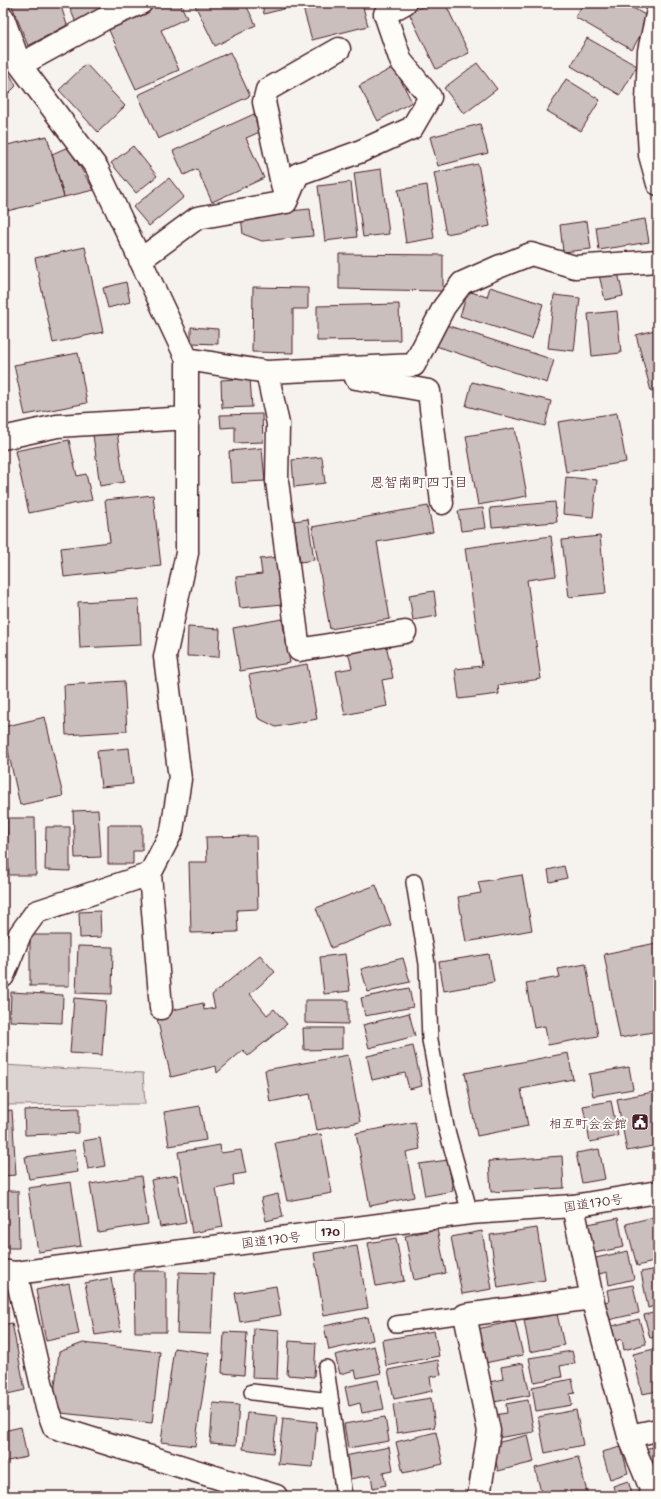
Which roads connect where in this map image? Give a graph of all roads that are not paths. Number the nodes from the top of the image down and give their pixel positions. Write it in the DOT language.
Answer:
graph roads {
  1 [pos="141,3"];
  2 [pos="405,3"];
  3 [pos="658,10"];
  4 [pos="4,24"];
  5 [pos="339,49"];
  6 [pos="20,65"];
  7 [pos="658,184"];
  8 [pos="286,202"];
  9 [pos="140,260"];
  10 [pos="658,261"];
  11 [pos="187,359"];
  12 [pos="267,372"];
  13 [pos="303,372"];
  14 [pos="188,418"];
  15 [pos="3,438"];
  16 [pos="442,503"];
  17 [pos="405,632"];
  18 [pos="150,874"];
  19 [pos="414,882"];
  20 [pos="3,976"];
  21 [pos="161,1008"];
  22 [pos="658,1192"];
  23 [pos="573,1206"];
  24 [pos="470,1213"];
  25 [pos="10,1272"];
  26 [pos="592,1298"];
  27 [pos="466,1315"];
  28 [pos="396,1324"];
  29 [pos="326,1368"];
  30 [pos="252,1392"];
  31 [pos="331,1401"];
  32 [pos="658,1430"];
  33 [pos="629,1436"];
  34 [pos="276,1496"];
  35 [pos="344,1496"];
  36 [pos="479,1496"];
  37 [pos="654,1496"];
  1 -- 6 [label="main road"];
  2 -- 8 [label="main road"];
  3 -- 7 [label="main road"];
  4 -- 6 [label="main road"];
  5 -- 8 [label="main road"];
  6 -- 9 [label="main road"];
  8 -- 9 [label="main road"];
  9 -- 11 [label="main road"];
  10 -- 13 [label="main road"];
  11 -- 12 [label="main road"];
  11 -- 14 [label="main road"];
  12 -- 13 [label="main road"];
  12 -- 17 [label="main road"];
  13 -- 16 [label="main road"];
  14 -- 15 [label="main road"];
  14 -- 18 [label="main road"];
  18 -- 20 [label="main road"];
  18 -- 21 [label="main road"];
  19 -- 24 [label="lane"];
  22 -- 23 [label="main road, 国道170号 / 170"];
  23 -- 24 [label="main road, 国道170号 / 170"];
  23 -- 26 [label="main road"];
  24 -- 25 [label="main road, 国道170号 / 170"];
  25 -- 34 [label="main road"];
  26 -- 27 [label="main road"];
  26 -- 33 [label="main road"];
  27 -- 28 [label="lane"];
  27 -- 36 [label="main road"];
  29 -- 31 [label="lane"];
  30 -- 31 [label="lane"];
  31 -- 35 [label="lane"];
  32 -- 33 [label="main road"];
  33 -- 37 [label="main road"];
}
